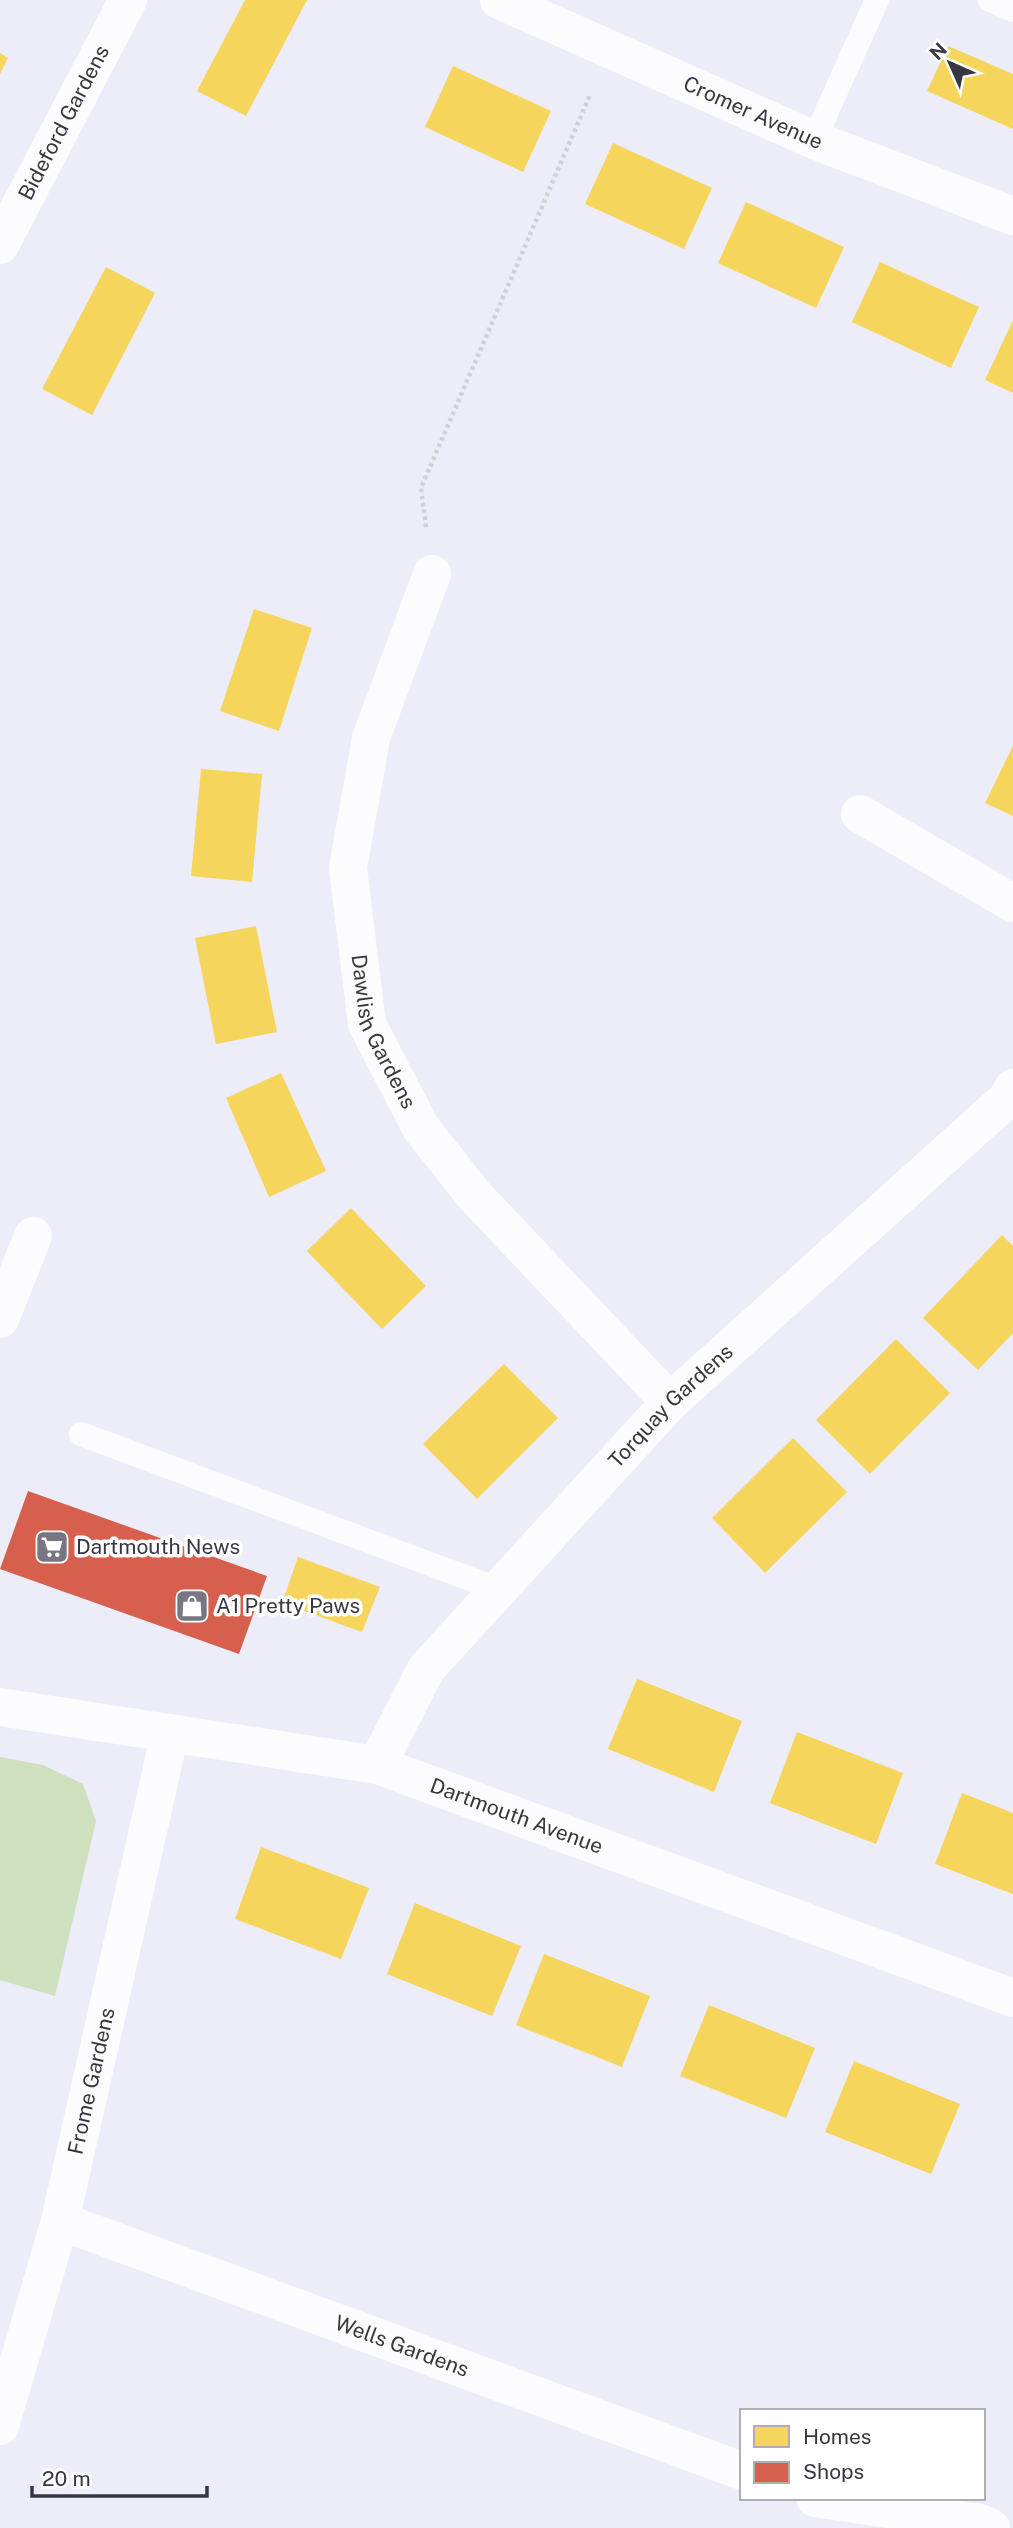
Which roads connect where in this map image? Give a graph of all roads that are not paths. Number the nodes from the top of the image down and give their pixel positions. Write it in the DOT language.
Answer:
graph roads {
  1 [pos="128,0"];
  2 [pos="499,0"];
  3 [pos="877,0"];
  4 [pos="990,0"];
  5 [pos="1013,10"];
  6 [pos="814,140"];
  7 [pos="1013,216"];
  8 [pos="0,245"];
  9 [pos="432,574"];
  10 [pos="860,814"];
  11 [pos="1013,903"];
  12 [pos="1013,1088"];
  13 [pos="33,1236"];
  14 [pos="0,1319"];
  15 [pos="670,1402"];
  16 [pos="81,1434"];
  17 [pos="496,1589"];
  18 [pos="0,1707"];
  19 [pos="170,1733"];
  20 [pos="377,1765"];
  21 [pos="1013,1998"];
  22 [pos="60,2221"];
  23 [pos="0,2426"];
  24 [pos="740,2471"];
  25 [pos="827,2500"];
  26 [pos="991,2528"];
  1 -- 8 [label="street, Bideford Gardens"];
  2 -- 6 [label="street, Cromer Avenue"];
  3 -- 6 [label="lane"];
  4 -- 5 [label="lane"];
  6 -- 7 [label="street, Cromer Avenue"];
  9 -- 15 [label="street, Dawlish Gardens"];
  10 -- 11 [label="street"];
  12 -- 15 [label="street, Torquay Gardens"];
  13 -- 14 [label="street"];
  15 -- 17 [label="street, Torquay Gardens"];
  16 -- 17 [label="lane"];
  17 -- 20 [label="street, Torquay Gardens"];
  18 -- 19 [label="street, Dartmouth Avenue"];
  19 -- 20 [label="street, Dartmouth Avenue"];
  19 -- 22 [label="street, Frome Gardens"];
  20 -- 21 [label="street, Dartmouth Avenue"];
  22 -- 23 [label="street, Frome Gardens"];
  22 -- 24 [label="street, Wells Gardens"];
  25 -- 26 [label="street"];
}
